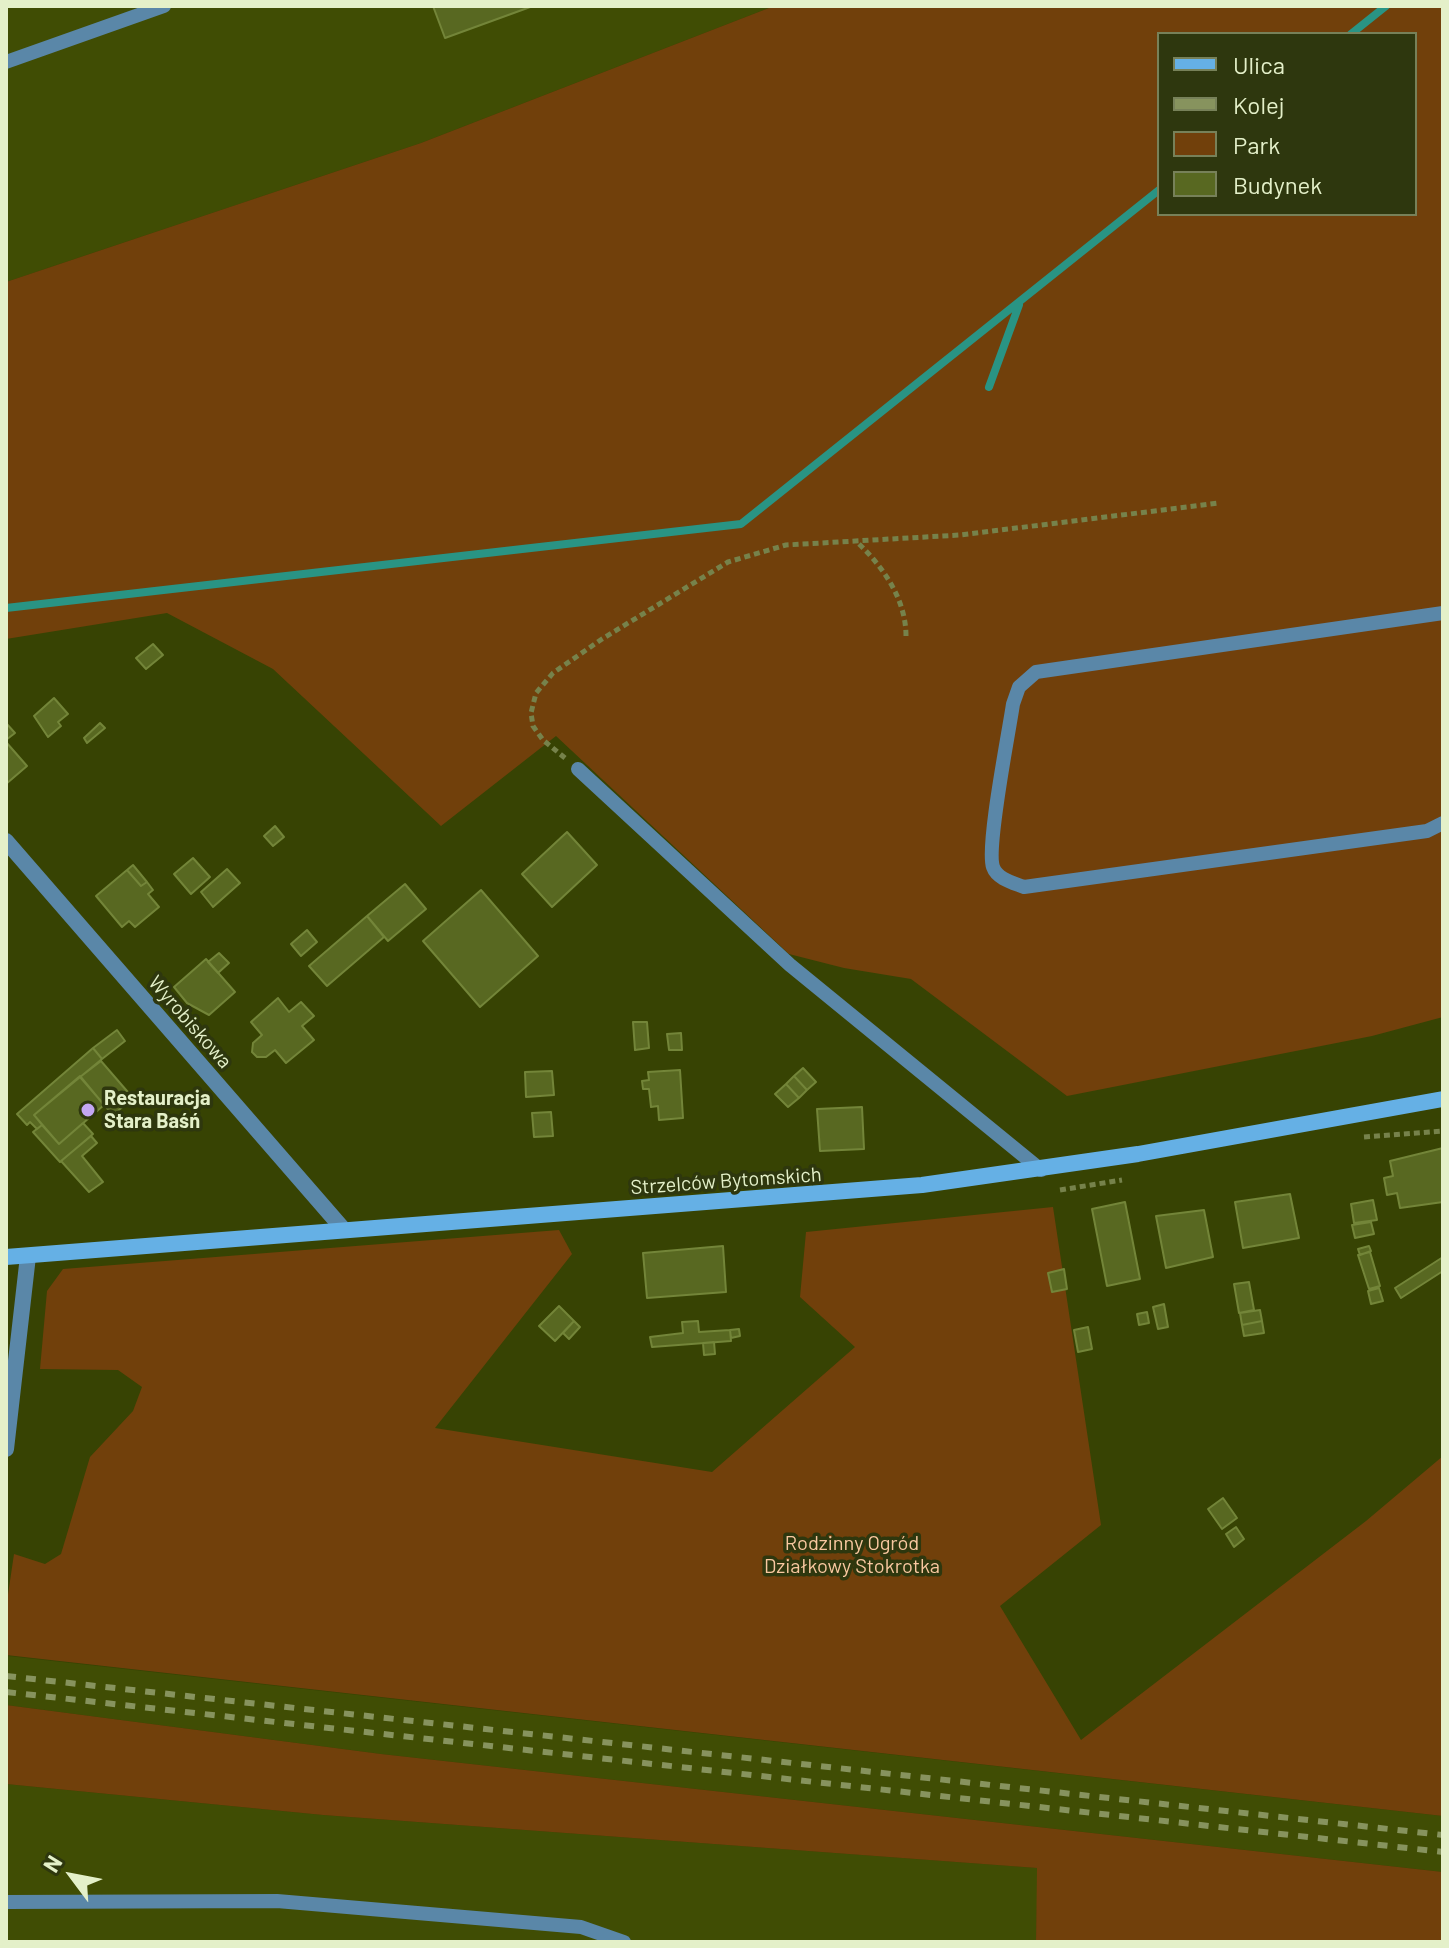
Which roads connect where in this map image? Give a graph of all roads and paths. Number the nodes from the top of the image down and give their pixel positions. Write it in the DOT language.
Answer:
graph roads {
  1 [pos="164,6"];
  2 [pos="6,62"];
  3 [pos="1219,503"];
  4 [pos="858,543"];
  5 [pos="1443,613"];
  6 [pos="906,636"];
  7 [pos="578,769"];
  8 [pos="1443,823"];
  9 [pos="6,841"];
  10 [pos="1443,1099"];
  11 [pos="1443,1131"];
  12 [pos="1352,1139"];
  13 [pos="1041,1170"];
  14 [pos="1127,1180"];
  15 [pos="1060,1190"];
  16 [pos="344,1230"];
  17 [pos="28,1256"];
  18 [pos="6,1257"];
  19 [pos="6,1449"];
  20 [pos="6,1902"];
  21 [pos="624,1942"];
  1 -- 2 [label="lane"];
  3 -- 4 [label="path"];
  4 -- 6 [label="path"];
  4 -- 7 [label="path"];
  5 -- 8 [label="lane"];
  7 -- 13 [label="lane"];
  9 -- 16 [label="street, Wyrobiskowa"];
  10 -- 13 [label="street, Strzelców Bytomskich"];
  11 -- 12 [label="path"];
  13 -- 16 [label="street, Strzelców Bytomskich"];
  14 -- 15 [label="path"];
  16 -- 17 [label="street, Strzelców Bytomskich"];
  17 -- 18 [label="street, Strzelców Bytomskich"];
  17 -- 19 [label="street"];
  20 -- 21 [label="lane"];
}
